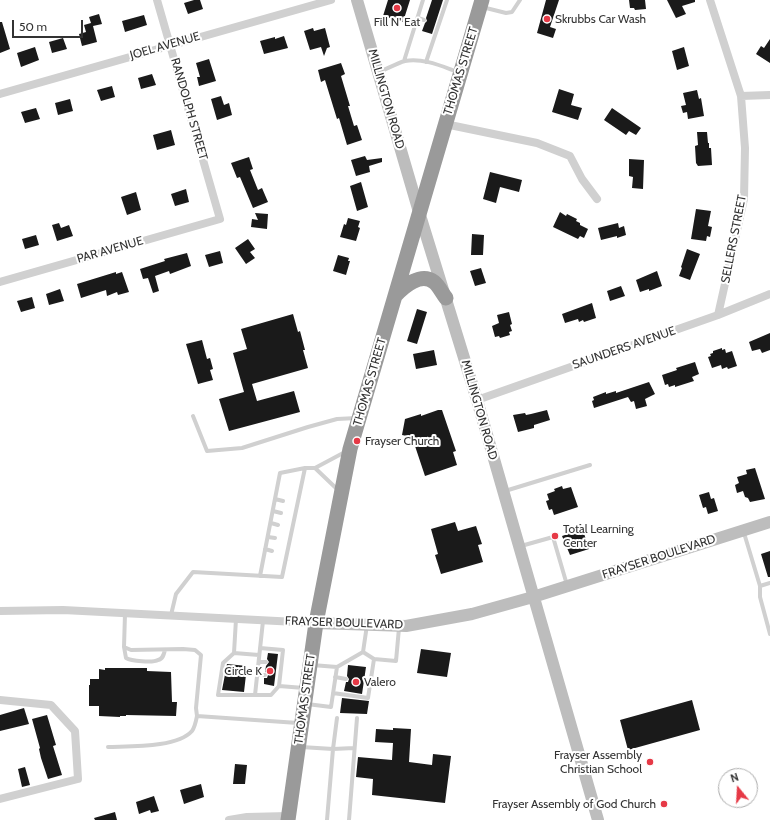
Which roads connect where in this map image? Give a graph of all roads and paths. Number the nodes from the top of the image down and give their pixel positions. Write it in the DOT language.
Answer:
graph roads {
  1 [pos="157,0"];
  2 [pos="331,0"];
  3 [pos="357,0"];
  4 [pos="423,0"];
  5 [pos="447,0"];
  6 [pos="520,0"];
  7 [pos="710,0"];
  8 [pos="481,3"];
  9 [pos="421,6"];
  10 [pos="428,8"];
  11 [pos="438,10"];
  12 [pos="443,12"];
  13 [pos="418,18"];
  14 [pos="424,20"];
  15 [pos="170,45"];
  16 [pos="404,61"];
  17 [pos="426,62"];
  18 [pos="378,72"];
  19 [pos="460,73"];
  20 [pos="0,94"];
  21 [pos="770,95"];
  22 [pos="740,96"];
  23 [pos="445,124"];
  24 [pos="597,199"];
  25 [pos="419,212"];
  26 [pos="220,219"];
  27 [pos="0,282"];
  28 [pos="770,294"];
  29 [pos="395,296"];
  30 [pos="446,298"];
  31 [pos="718,315"];
  32 [pos="477,400"];
  33 [pos="193,416"];
  34 [pos="359,418"];
  35 [pos="350,449"];
  36 [pos="590,465"];
  37 [pos="305,468"];
  38 [pos="315,468"];
  39 [pos="503,491"];
  40 [pos="341,493"];
  41 [pos="275,499"];
  42 [pos="283,501"];
  43 [pos="292,503"];
  44 [pos="298,504"];
  45 [pos="273,511"];
  46 [pos="282,513"];
  47 [pos="290,515"];
  48 [pos="295,516"];
  49 [pos="770,522"];
  50 [pos="270,523"];
  51 [pos="278,525"];
  52 [pos="743,530"];
  53 [pos="268,537"];
  54 [pos="275,538"];
  55 [pos="519,547"];
  56 [pos="265,549"];
  57 [pos="272,551"];
  58 [pos="260,576"];
  59 [pos="770,583"];
  60 [pos="568,586"];
  61 [pos="760,586"];
  62 [pos="533,597"];
  63 [pos="0,611"];
  64 [pos="125,614"];
  65 [pos="171,616"];
  66 [pos="236,619"];
  67 [pos="263,621"];
  68 [pos="316,623"];
  69 [pos="367,625"];
  70 [pos="399,625"];
  71 [pos="770,634"];
  72 [pos="124,646"];
  73 [pos="260,648"];
  74 [pos="165,650"];
  75 [pos="363,652"];
  76 [pos="234,653"];
  77 [pos="259,655"];
  78 [pos="374,659"];
  79 [pos="259,662"];
  80 [pos="266,662"];
  81 [pos="310,664"];
  82 [pos="337,667"];
  83 [pos="257,675"];
  84 [pos="265,676"];
  85 [pos="335,677"];
  86 [pos="346,679"];
  87 [pos="364,681"];
  88 [pos="370,681"];
  89 [pos="279,686"];
  90 [pos="333,693"];
  91 [pos="255,695"];
  92 [pos="305,696"];
  93 [pos="0,700"];
  94 [pos="197,716"];
  95 [pos="337,718"];
  96 [pos="357,718"];
  97 [pos="302,723"];
  98 [pos="298,746"];
  99 [pos="108,747"];
  100 [pos="354,748"];
  101 [pos="333,749"];
  102 [pos="0,799"];
  103 [pos="288,818"];
  104 [pos="229,820"];
  105 [pos="327,820"];
  106 [pos="349,820"];
  107 [pos="598,820"];
  1 -- 15 [label="street, RANDOLPH STREET"];
  2 -- 15 [label="street, JOEL AVENUE"];
  3 -- 18 [label="main road, MILLINGTON ROAD"];
  4 -- 9 [label="lane"];
  5 -- 12 [label="lane"];
  6 -- 8 [label="lane"];
  7 -- 22 [label="street, SELLERS STREET"];
  8 -- 19 [label="highway, THOMAS STREET"];
  9 -- 10 [label="lane"];
  9 -- 13 [label="lane"];
  11 -- 12 [label="lane"];
  12 -- 17 [label="lane"];
  13 -- 14 [label="lane"];
  13 -- 16 [label="lane"];
  15 -- 20 [label="street, JOEL AVENUE"];
  15 -- 26 [label="street, RANDOLPH STREET"];
  16 -- 17 [label="lane"];
  16 -- 18 [label="lane"];
  17 -- 19 [label="lane"];
  18 -- 25 [label="main road, MILLINGTON ROAD"];
  19 -- 23 [label="highway, THOMAS STREET"];
  21 -- 22 [label="street"];
  22 -- 31 [label="street, SELLERS STREET"];
  23 -- 24 [label="street"];
  23 -- 25 [label="highway, THOMAS STREET"];
  25 -- 29 [label="highway, THOMAS STREET"];
  25 -- 30 [label="main road, MILLINGTON ROAD"];
  26 -- 27 [label="street, PAR AVENUE"];
  28 -- 31 [label="street, SAUNDERS AVENUE"];
  29 -- 30 [label="highway"];
  29 -- 34 [label="highway, THOMAS STREET"];
  30 -- 32 [label="main road, MILLINGTON ROAD"];
  31 -- 32 [label="street, SAUNDERS AVENUE"];
  32 -- 39 [label="main road, MILLINGTON ROAD"];
  33 -- 34 [label="lane"];
  34 -- 35 [label="highway, THOMAS STREET"];
  35 -- 38 [label="lane"];
  35 -- 40 [label="highway, THOMAS STREET"];
  36 -- 39 [label="lane"];
  37 -- 38 [label="lane"];
  37 -- 41 [label="lane"];
  37 -- 44 [label="lane"];
  38 -- 40 [label="lane"];
  39 -- 55 [label="main road, MILLINGTON ROAD"];
  40 -- 68 [label="highway, THOMAS STREET"];
  41 -- 42 [label="lane"];
  41 -- 45 [label="lane"];
  43 -- 44 [label="lane"];
  44 -- 48 [label="lane"];
  45 -- 46 [label="lane"];
  45 -- 50 [label="lane"];
  47 -- 48 [label="lane"];
  48 -- 58 [label="lane"];
  49 -- 52 [label="main road, FRAYSER BOULEVARD"];
  50 -- 51 [label="lane"];
  50 -- 53 [label="lane"];
  52 -- 60 [label="main road, FRAYSER BOULEVARD"];
  52 -- 61 [label="lane"];
  53 -- 54 [label="lane"];
  53 -- 56 [label="lane"];
  55 -- 60 [label="lane"];
  55 -- 62 [label="main road, MILLINGTON ROAD"];
  56 -- 57 [label="lane"];
  56 -- 58 [label="lane"];
  58 -- 65 [label="lane"];
  59 -- 61 [label="lane"];
  60 -- 62 [label="main road, FRAYSER BOULEVARD"];
  61 -- 71 [label="lane"];
  62 -- 70 [label="main road, FRAYSER BOULEVARD"];
  62 -- 107 [label="main road, MILLINGTON ROAD"];
  63 -- 64 [label="street, FRAYSER BOULEVARD"];
  64 -- 65 [label="street, FRAYSER BOULEVARD"];
  64 -- 72 [label="lane"];
  65 -- 66 [label="street, FRAYSER BOULEVARD"];
  66 -- 67 [label="street, FRAYSER BOULEVARD"];
  66 -- 76 [label="lane"];
  67 -- 68 [label="street, FRAYSER BOULEVARD"];
  67 -- 73 [label="lane"];
  68 -- 69 [label="main road, FRAYSER BOULEVARD"];
  68 -- 81 [label="highway, THOMAS STREET"];
  69 -- 70 [label="main road, FRAYSER BOULEVARD"];
  69 -- 75 [label="lane"];
  70 -- 78 [label="lane"];
  72 -- 74 [label="lane"];
  72 -- 74 [label="lane"];
  73 -- 77 [label="lane"];
  73 -- 89 [label="lane"];
  74 -- 94 [label="lane"];
  75 -- 78 [label="lane"];
  75 -- 82 [label="lane"];
  76 -- 77 [label="lane"];
  76 -- 91 [label="lane"];
  77 -- 79 [label="lane"];
  78 -- 88 [label="lane"];
  79 -- 80 [label="lane"];
  79 -- 83 [label="lane"];
  81 -- 82 [label="lane"];
  81 -- 92 [label="highway, THOMAS STREET"];
  82 -- 85 [label="lane"];
  83 -- 84 [label="lane"];
  83 -- 91 [label="lane"];
  85 -- 86 [label="lane"];
  85 -- 90 [label="lane"];
  87 -- 88 [label="lane"];
  88 -- 90 [label="lane"];
  89 -- 91 [label="lane"];
  89 -- 92 [label="lane"];
  90 -- 92 [label="lane"];
  92 -- 97 [label="highway, THOMAS STREET"];
  93 -- 102 [label="street"];
  94 -- 97 [label="lane"];
  94 -- 99 [label="lane"];
  95 -- 101 [label="lane"];
  96 -- 100 [label="lane"];
  97 -- 98 [label="highway, THOMAS STREET"];
  98 -- 101 [label="lane"];
  98 -- 103 [label="highway, THOMAS STREET"];
  100 -- 101 [label="lane"];
  100 -- 106 [label="lane"];
  101 -- 105 [label="lane"];
  103 -- 104 [label="street"];
}
